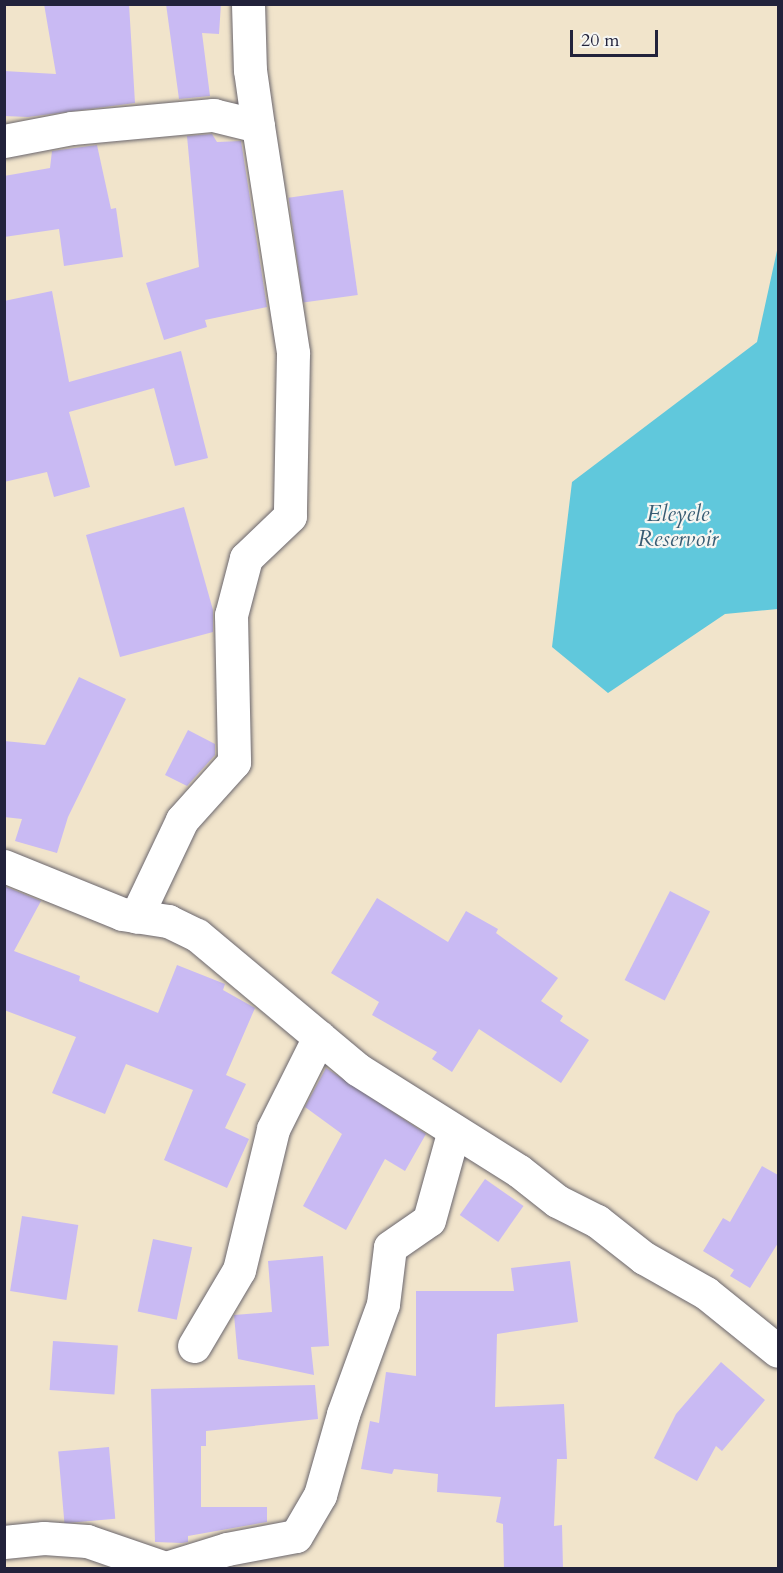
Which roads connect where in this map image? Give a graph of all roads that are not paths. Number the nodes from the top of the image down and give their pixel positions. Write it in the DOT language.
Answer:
graph roads {
  1 [pos="248,4"];
  2 [pos="258,126"];
  3 [pos="4,141"];
  4 [pos="4,866"];
  5 [pos="136,917"];
  6 [pos="319,1037"];
  7 [pos="454,1130"];
  8 [pos="194,1346"];
  9 [pos="778,1351"];
  10 [pos="4,1542"];
  11 [pos="166,1569"];
  1 -- 2 [label="street"];
  2 -- 3 [label="street"];
  2 -- 5 [label="street"];
  4 -- 5 [label="street"];
  5 -- 6 [label="street"];
  6 -- 7 [label="street"];
  6 -- 8 [label="street"];
  7 -- 9 [label="street"];
  7 -- 11 [label="street"];
  10 -- 11 [label="street"];
}
